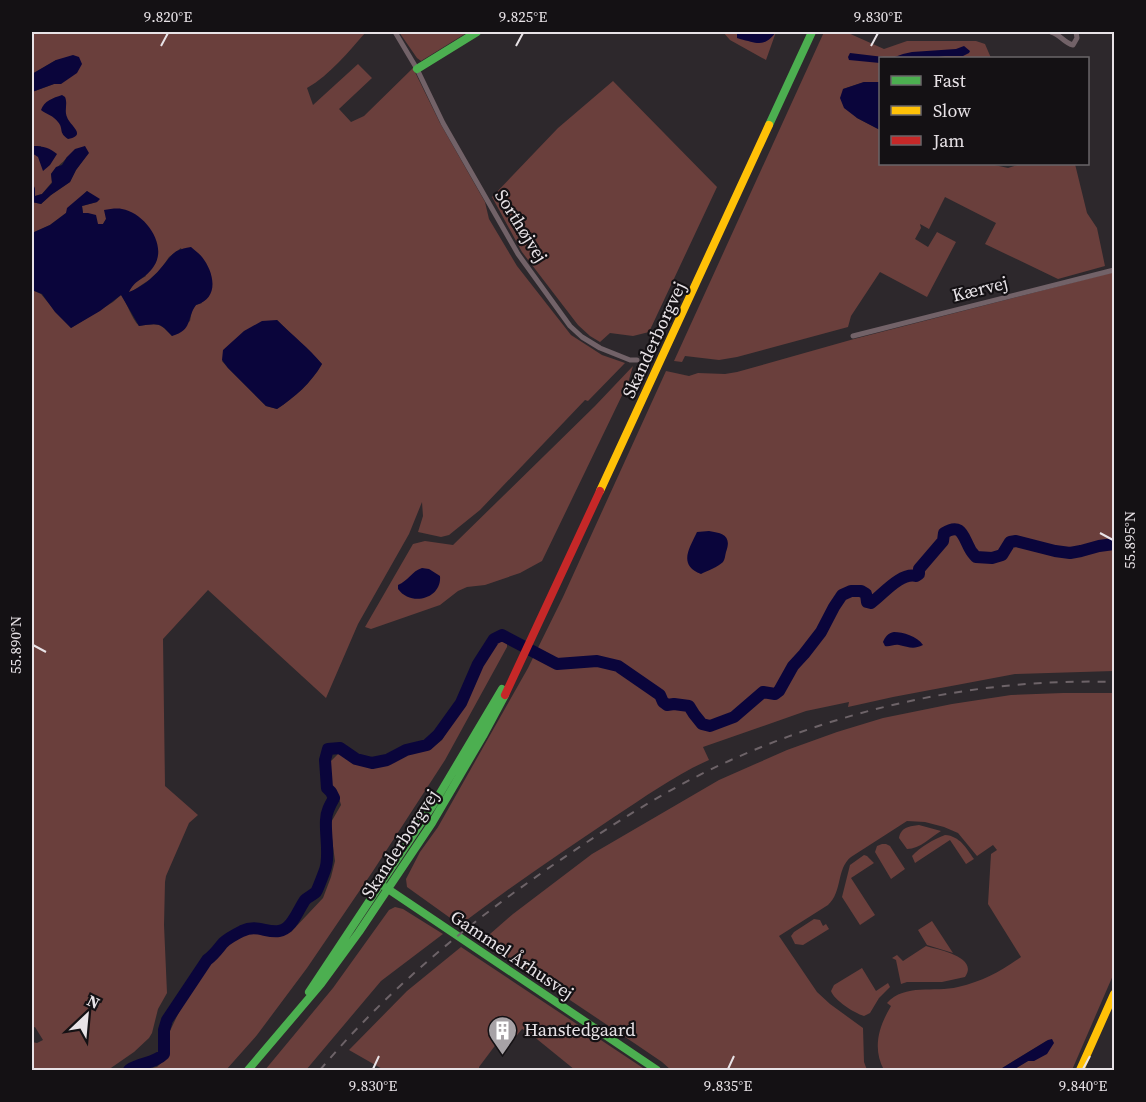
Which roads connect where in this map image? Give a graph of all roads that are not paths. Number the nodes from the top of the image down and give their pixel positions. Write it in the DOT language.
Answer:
graph roads {
  1 [pos="395,32"];
  2 [pos="477,32"];
  3 [pos="812,32"];
  4 [pos="1051,32"];
  5 [pos="1076,32"];
  6 [pos="417,69"];
  7 [pos="1114,270"];
  8 [pos="853,336"];
  9 [pos="637,360"];
  10 [pos="522,658"];
  11 [pos="381,884"];
  12 [pos="389,890"];
  13 [pos="1114,994"];
  14 [pos="283,1030"];
  15 [pos="248,1071"];
  16 [pos="657,1071"];
  17 [pos="1080,1071"];
  1 -- 6 [label="street, Sorthøjvej"];
  2 -- 6 [label="main road"];
  3 -- 10 [label="main road, Skanderborgvej"];
  4 -- 5 [label="street"];
  6 -- 9 [label="street, Sorthøjvej"];
  7 -- 8 [label="street, Kærvej"];
  10 -- 11 [label="main road, Skanderborgvej"];
  10 -- 12 [label="main road, Skanderborgvej"];
  11 -- 12 [label="main road, Gammel Århusvej"];
  11 -- 14 [label="main road, Skanderborgvej"];
  12 -- 14 [label="main road, Skanderborgvej"];
  12 -- 16 [label="main road, Gammel Århusvej"];
  13 -- 17 [label="main road"];
  14 -- 15 [label="main road, Skanderborgvej"];
}
